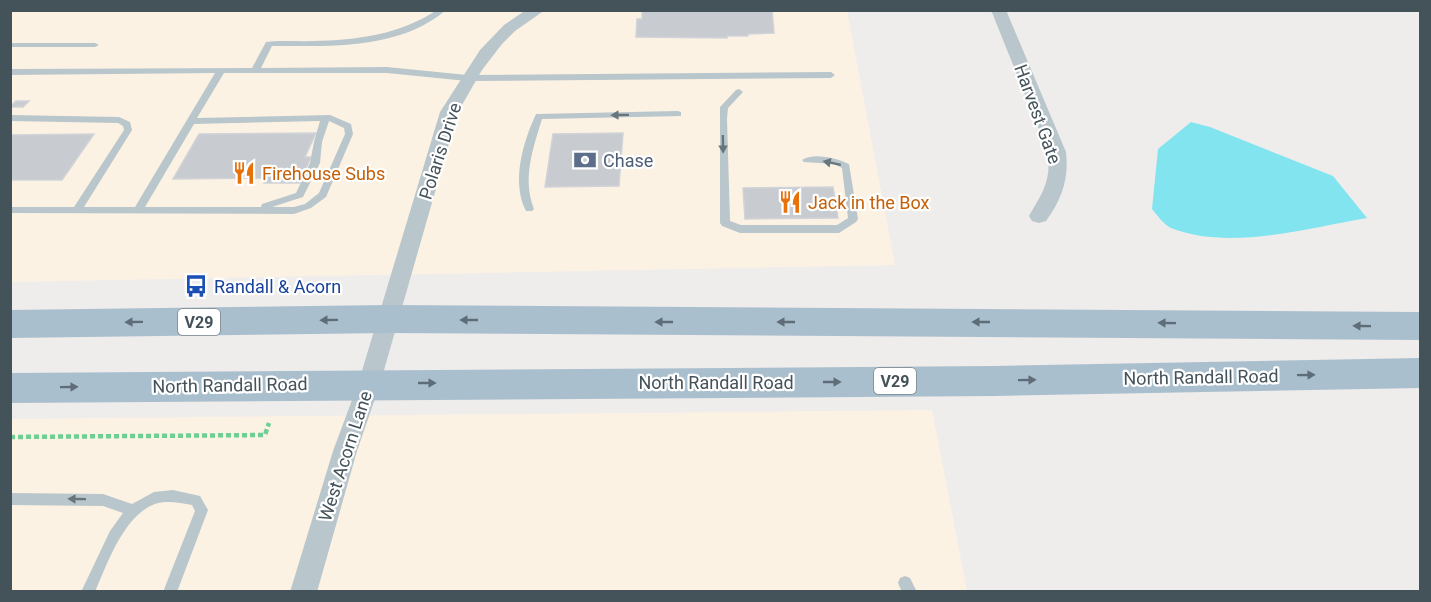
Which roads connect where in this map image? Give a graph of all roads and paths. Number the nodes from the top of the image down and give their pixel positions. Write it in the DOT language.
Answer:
graph roads {
  1 [pos="443,10"];
  2 [pos="538,10"];
  3 [pos="998,10"];
  4 [pos="10,45"];
  5 [pos="95,45"];
  6 [pos="220,71"];
  7 [pos="255,71"];
  8 [pos="10,72"];
  9 [pos="831,75"];
  10 [pos="467,78"];
  11 [pos="739,92"];
  12 [pos="678,114"];
  13 [pos="325,118"];
  14 [pos="10,120"];
  15 [pos="191,121"];
  16 [pos="807,160"];
  17 [pos="529,209"];
  18 [pos="10,210"];
  19 [pos="77,210"];
  20 [pos="138,210"];
  21 [pos="232,211"];
  22 [pos="1039,216"];
  23 [pos="388,319"];
  24 [pos="10,324"];
  25 [pos="1420,326"];
  26 [pos="1420,373"];
  27 [pos="369,384"];
  28 [pos="10,388"];
  29 [pos="269,423"];
  30 [pos="10,437"];
  31 [pos="10,499"];
  32 [pos="133,510"];
  33 [pos="88,591"];
  34 [pos="170,591"];
  35 [pos="303,591"];
  1 -- 7 [label="lane"];
  2 -- 10 [label="street, Polaris Drive"];
  3 -- 22 [label="street, Harvest Gate"];
  4 -- 5 [label="lane"];
  6 -- 7 [label="lane"];
  6 -- 8 [label="lane"];
  6 -- 15 [label="lane"];
  7 -- 10 [label="lane"];
  9 -- 10 [label="lane"];
  10 -- 23 [label="street, Polaris Drive"];
  11 -- 16 [label="lane, one-way"];
  12 -- 17 [label="lane, one-way"];
  13 -- 15 [label="lane"];
  13 -- 21 [label="lane"];
  13 -- 21 [label="lane"];
  14 -- 19 [label="lane"];
  15 -- 20 [label="lane"];
  18 -- 19 [label="lane"];
  19 -- 20 [label="lane"];
  20 -- 21 [label="lane"];
  23 -- 24 [label="main road, V29, one-way"];
  25 -- 23 [label="main road, V29, one-way"];
  23 -- 27 [label="street, West Acorn Lane"];
  27 -- 26 [label="main road, North Randall Road / V29, one-way"];
  28 -- 27 [label="main road, North Randall Road / V29, one-way"];
  27 -- 35 [label="street, West Acorn Lane"];
  29 -- 30 [label="path"];
  32 -- 31 [label="lane, one-way"];
  32 -- 33 [label="lane"];
  32 -- 34 [label="lane"];
}
